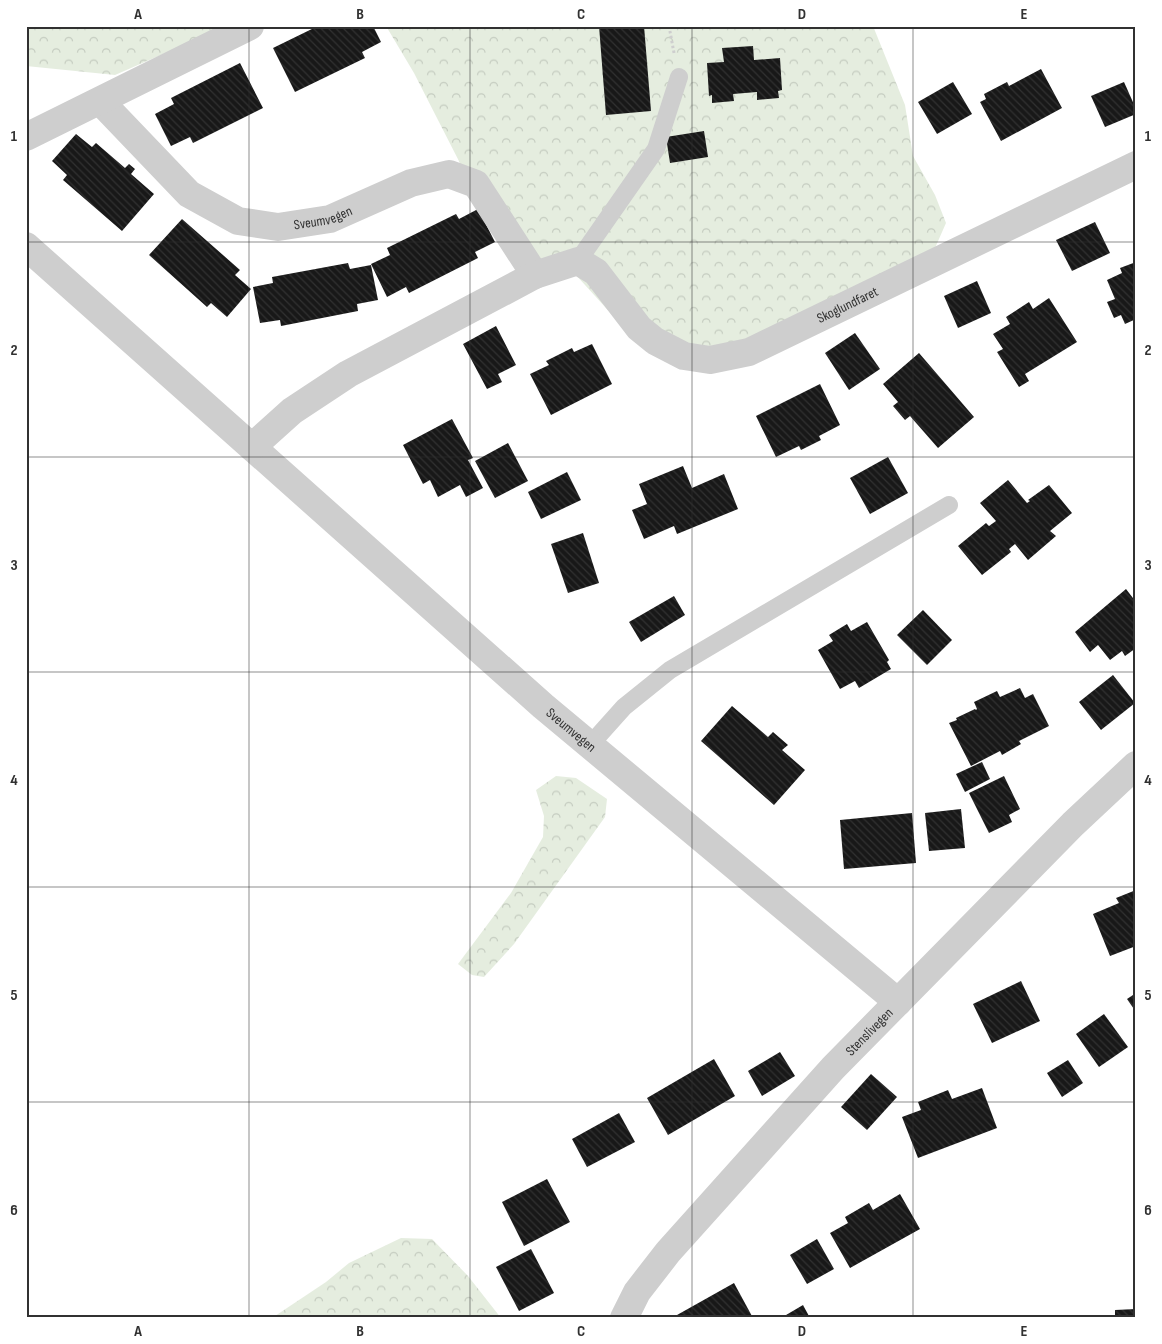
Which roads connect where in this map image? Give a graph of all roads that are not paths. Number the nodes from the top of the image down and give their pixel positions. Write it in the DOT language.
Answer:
graph roads {
  1 [pos="250,26"];
  2 [pos="679,77"];
  3 [pos="100,101"];
  4 [pos="26,137"];
  5 [pos="1136,165"];
  6 [pos="26,246"];
  7 [pos="578,261"];
  8 [pos="535,275"];
  9 [pos="252,447"];
  10 [pos="949,505"];
  11 [pos="590,745"];
  12 [pos="1136,765"];
  13 [pos="898,1002"];
  14 [pos="624,1318"];
  1 -- 3 [label="street"];
  2 -- 7 [label="lane"];
  3 -- 4 [label="street"];
  3 -- 8 [label="street, Sveumvegen"];
  5 -- 7 [label="street, Skoglundfaret"];
  6 -- 9 [label="street, Sveumvegen"];
  7 -- 8 [label="street"];
  8 -- 9 [label="street"];
  9 -- 11 [label="street, Sveumvegen"];
  10 -- 11 [label="lane"];
  11 -- 13 [label="street, Sveumvegen"];
  12 -- 13 [label="street, Stenslivegen"];
  13 -- 14 [label="street, Stenslivegen"];
}
